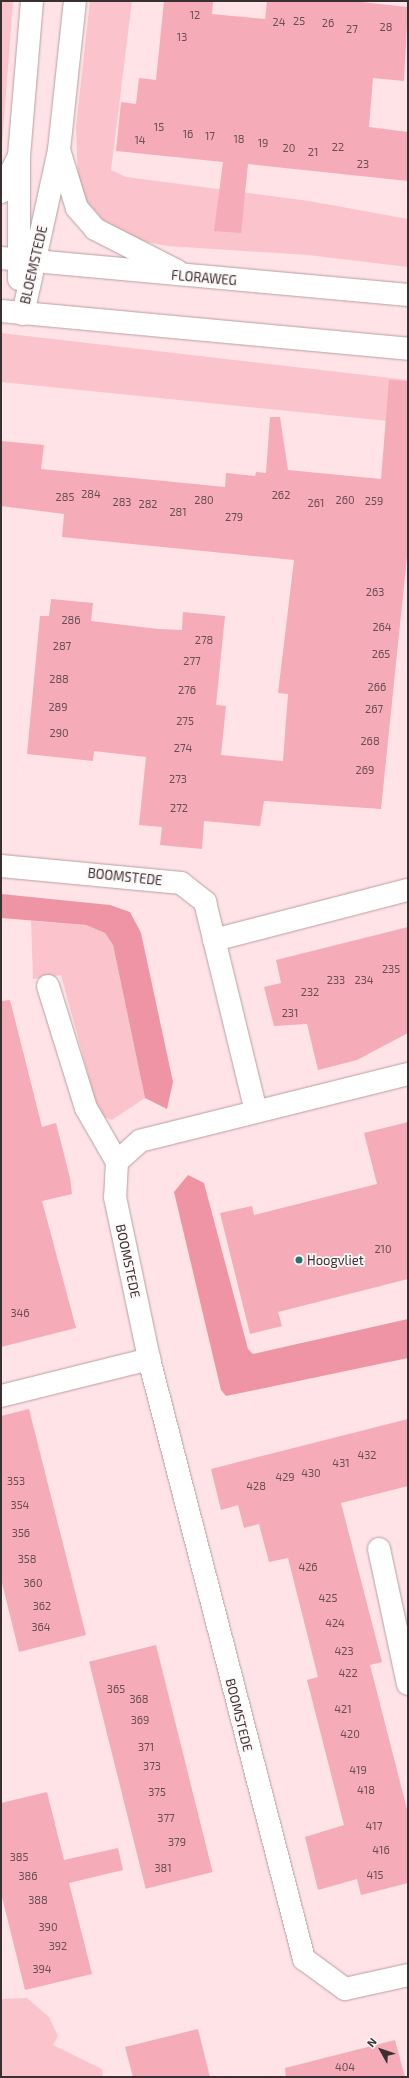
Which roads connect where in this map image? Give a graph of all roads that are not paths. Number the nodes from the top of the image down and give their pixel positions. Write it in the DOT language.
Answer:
graph roads {
  1 [pos="32,1"];
  2 [pos="75,1"];
  3 [pos="59,150"];
  4 [pos="19,156"];
  5 [pos="1,192"];
  6 [pos="18,259"];
  7 [pos="187,276"];
  8 [pos="408,295"];
  9 [pos="1,311"];
  10 [pos="23,314"];
  11 [pos="408,349"];
  12 [pos="1,866"];
  13 [pos="408,890"];
  14 [pos="214,940"];
  15 [pos="48,986"];
  16 [pos="408,1074"];
  17 [pos="256,1111"];
  18 [pos="117,1162"];
  19 [pos="149,1359"];
  20 [pos="1,1396"];
  21 [pos="379,1549"];
  22 [pos="408,1684"];
  23 [pos="408,1975"];
  1 -- 4 [label="street, BLOEMSTEDE"];
  2 -- 3 [label="street, BLOEMSTEDE"];
  3 -- 6 [label="street, BLOEMSTEDE"];
  3 -- 7 [label="street"];
  4 -- 5 [label="street"];
  4 -- 6 [label="street, BLOEMSTEDE"];
  6 -- 7 [label="street, FLORAWEG"];
  6 -- 10 [label="street, BLOEMSTEDE"];
  7 -- 8 [label="street, FLORAWEG"];
  9 -- 10 [label="street"];
  10 -- 11 [label="street"];
  12 -- 14 [label="street, BOOMSTEDE"];
  13 -- 14 [label="street"];
  14 -- 17 [label="street, BOOMSTEDE"];
  15 -- 18 [label="street"];
  16 -- 17 [label="street"];
  17 -- 18 [label="street"];
  18 -- 19 [label="street, BOOMSTEDE"];
  19 -- 20 [label="street"];
  19 -- 23 [label="street, BOOMSTEDE"];
  21 -- 22 [label="street"];
}
